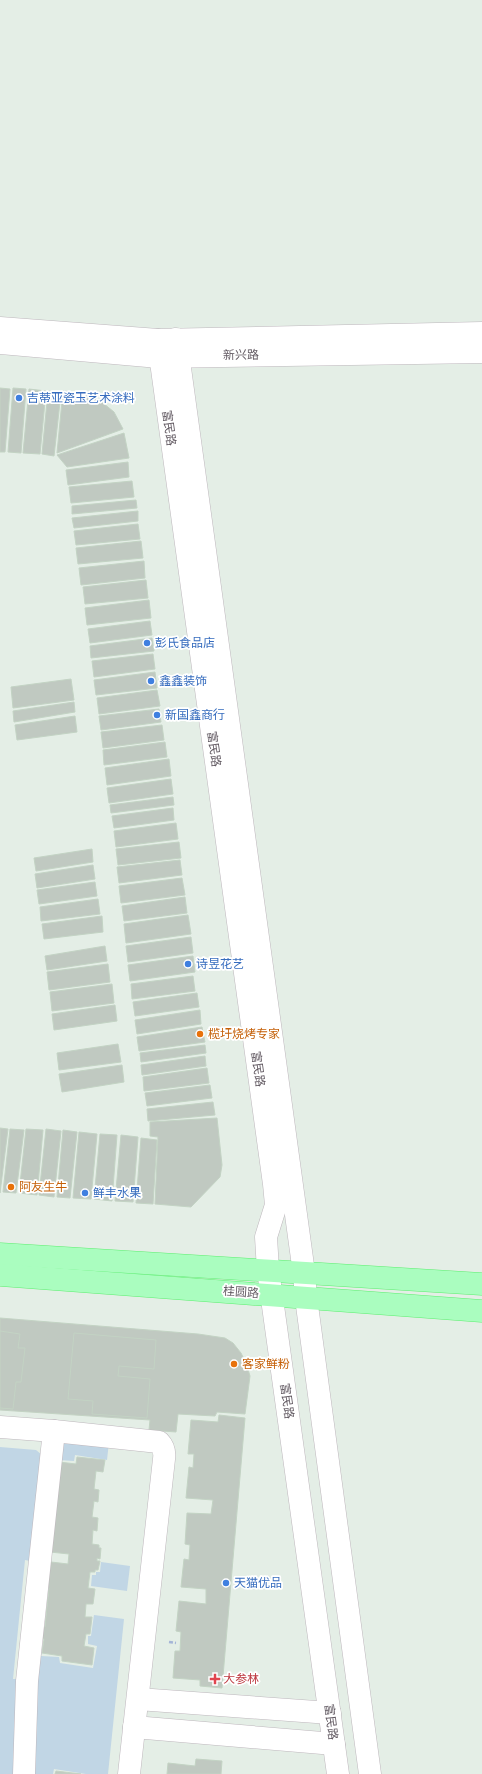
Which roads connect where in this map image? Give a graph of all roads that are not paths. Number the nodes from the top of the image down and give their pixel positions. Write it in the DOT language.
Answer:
graph roads {
  1 [pos="0,328"];
  2 [pos="482,334"];
  3 [pos="0,343"];
  4 [pos="168,348"];
  5 [pos="482,352"];
  6 [pos="0,1254"];
  7 [pos="268,1270"];
  8 [pos="304,1273"];
  9 [pos="0,1275"];
  10 [pos="482,1284"];
  11 [pos="272,1295"];
  12 [pos="306,1298"];
  13 [pos="482,1311"];
  14 [pos="0,1427"];
  15 [pos="54,1431"];
  16 [pos="138,1699"];
  17 [pos="330,1713"];
  18 [pos="134,1728"];
  19 [pos="334,1744"];
  20 [pos="24,1774"];
  21 [pos="129,1774"];
  22 [pos="338,1774"];
  23 [pos="370,1774"];
  1 -- 4 [label="street, 新兴路"];
  2 -- 4 [label="street, 新兴路"];
  3 -- 4 [label="street, 新兴路"];
  4 -- 5 [label="street, 新兴路"];
  4 -- 7 [label="street, 富民路"];
  4 -- 8 [label="street, 富民路"];
  6 -- 7 [label="main road, 桂圆路"];
  7 -- 8 [label="main road, 桂圆路"];
  7 -- 11 [label="street, 富民路"];
  8 -- 10 [label="main road, 桂圆路"];
  8 -- 12 [label="street, 富民路"];
  9 -- 11 [label="main road, 桂圆路"];
  11 -- 12 [label="main road, 桂圆路"];
  11 -- 17 [label="street, 富民路"];
  12 -- 13 [label="main road, 桂圆路"];
  12 -- 23 [label="street, 富民路"];
  14 -- 15 [label="street"];
  15 -- 16 [label="street"];
  15 -- 20 [label="street"];
  16 -- 17 [label="street"];
  16 -- 18 [label="street"];
  17 -- 19 [label="street, 富民路"];
  18 -- 19 [label="street"];
  18 -- 21 [label="street"];
  19 -- 22 [label="street, 富民路"];
}
